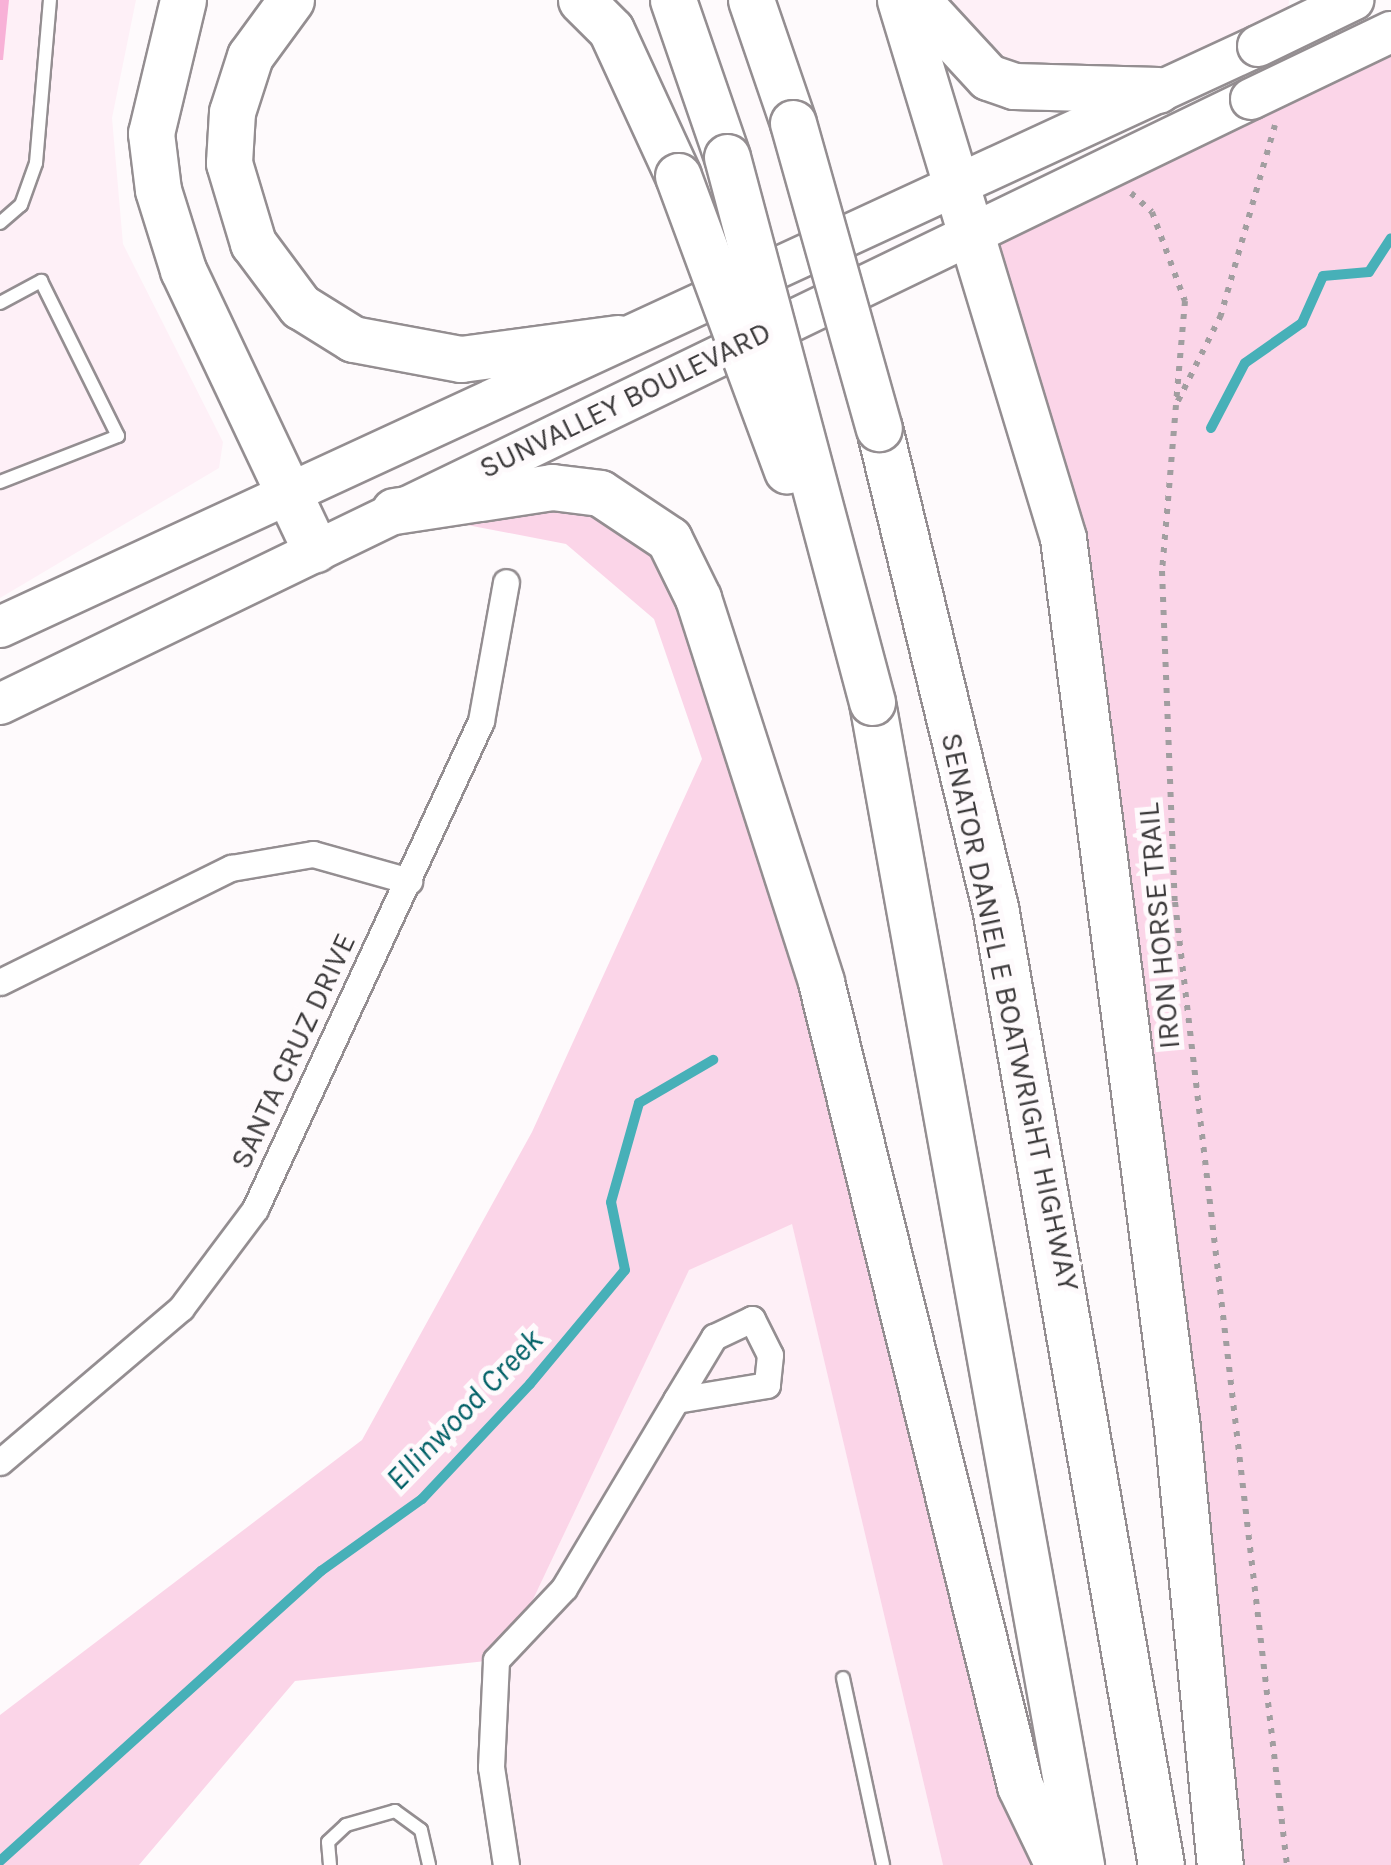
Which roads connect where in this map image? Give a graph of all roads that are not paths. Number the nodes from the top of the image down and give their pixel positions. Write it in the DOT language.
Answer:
graph roads {
  1 [pos="50,0"];
  2 [pos="183,0"];
  3 [pos="292,0"];
  4 [pos="581,0"];
  5 [pos="673,0"];
  6 [pos="751,0"];
  7 [pos="900,0"];
  8 [pos="917,0"];
  9 [pos="1354,0"];
  10 [pos="1391,32"];
  11 [pos="1158,90"];
  12 [pos="960,183"];
  13 [pos="0,223"];
  14 [pos="975,232"];
  15 [pos="0,303"];
  16 [pos="618,338"];
  17 [pos="0,482"];
  18 [pos="286,488"];
  19 [pos="394,511"];
  20 [pos="315,549"];
  21 [pos="506,582"];
  22 [pos="0,627"];
  23 [pos="872,702"];
  24 [pos="0,704"];
  25 [pos="410,881"];
  26 [pos="0,982"];
  27 [pos="676,1400"];
  28 [pos="0,1462"];
  29 [pos="843,1678"];
  30 [pos="330,1865"];
  31 [pos="429,1865"];
  32 [pos="506,1865"];
  33 [pos="883,1865"];
  34 [pos="1058,1865"];
  35 [pos="1081,1865"];
  36 [pos="1161,1865"];
  37 [pos="1220,1865"];
  1 -- 13 [label="lane"];
  2 -- 18 [label="highway"];
  3 -- 16 [label="highway"];
  4 -- 23 [label="highway, bridge"];
  5 -- 23 [label="highway, bridge"];
  6 -- 36 [label="highway, SENATOR DANIEL E BOATWRIGHT HIGHWAY, bridge"];
  7 -- 12 [label="highway"];
  8 -- 11 [label="highway"];
  9 -- 11 [label="main road, SUNVALLEY BOULEVARD, bridge"];
  10 -- 14 [label="main road, SUNVALLEY BOULEVARD, bridge"];
  11 -- 12 [label="main road, SUNVALLEY BOULEVARD"];
  12 -- 14 [label="highway"];
  12 -- 16 [label="main road, SUNVALLEY BOULEVARD"];
  14 -- 19 [label="main road, SUNVALLEY BOULEVARD"];
  14 -- 37 [label="highway"];
  15 -- 17 [label="lane"];
  16 -- 18 [label="main road, SUNVALLEY BOULEVARD"];
  18 -- 20 [label="highway"];
  18 -- 22 [label="main road, SUNVALLEY BOULEVARD"];
  19 -- 20 [label="main road, SUNVALLEY BOULEVARD"];
  19 -- 34 [label="highway"];
  20 -- 24 [label="main road, SUNVALLEY BOULEVARD"];
  21 -- 25 [label="street, SANTA CRUZ DRIVE"];
  23 -- 35 [label="highway"];
  25 -- 26 [label="street"];
  25 -- 28 [label="street, SANTA CRUZ DRIVE"];
  27 -- 32 [label="street"];
  29 -- 33 [label="lane"];
  30 -- 31 [label="lane"];
}
